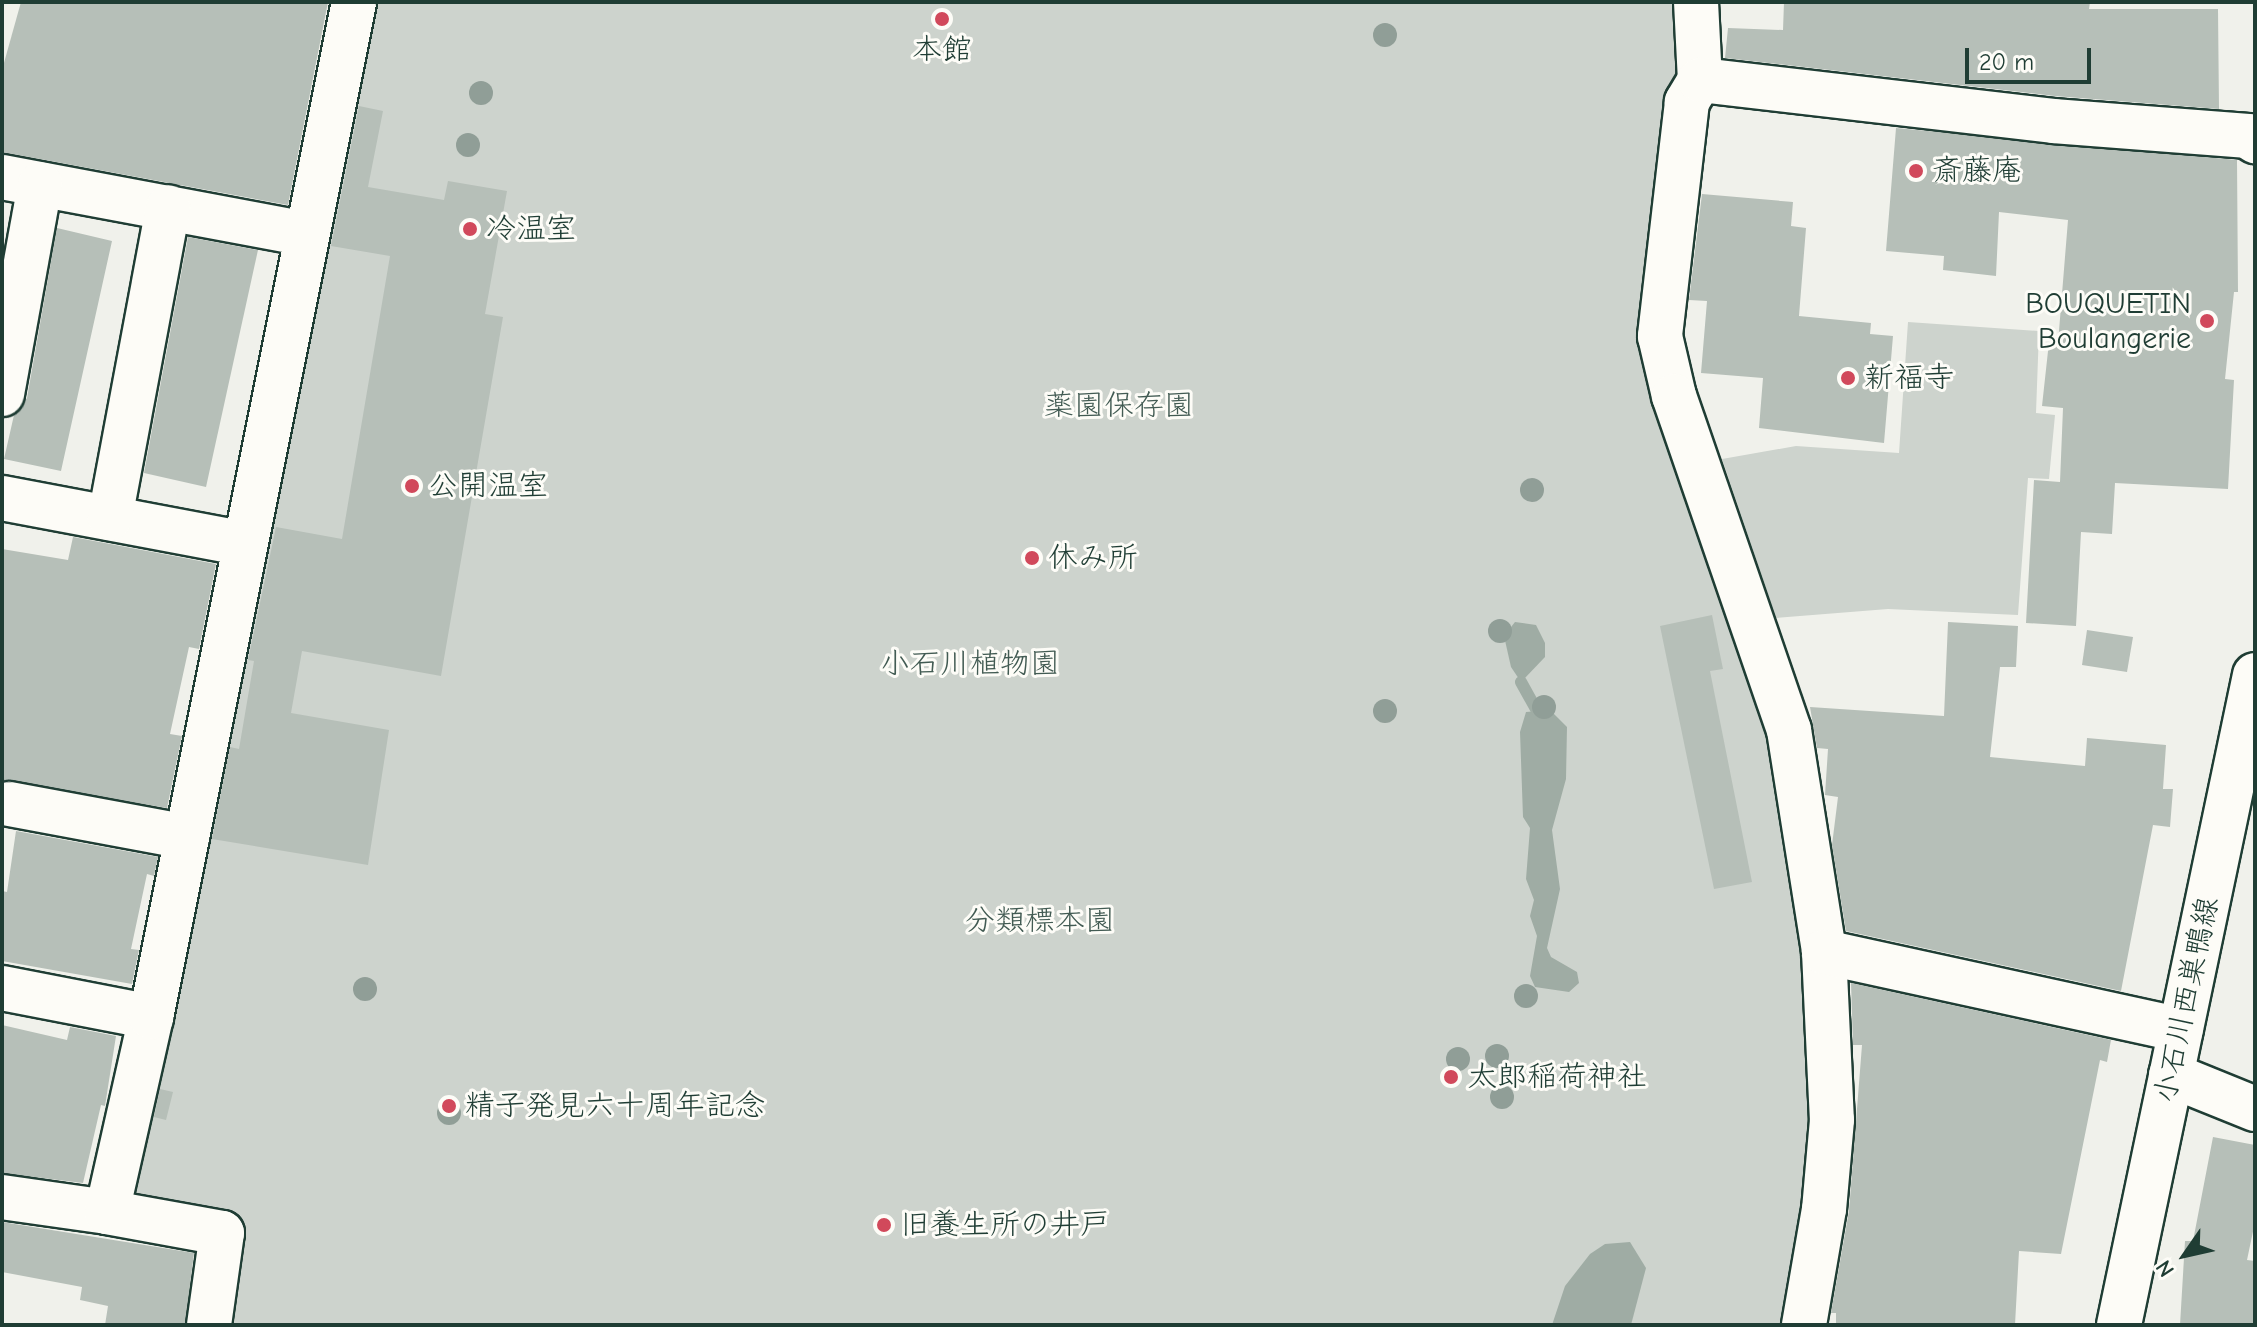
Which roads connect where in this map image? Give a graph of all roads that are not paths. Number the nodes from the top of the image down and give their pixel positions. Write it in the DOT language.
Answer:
graph roads {
  1 [pos="354,2"];
  2 [pos="1696,2"];
  3 [pos="1700,80"];
  4 [pos="2255,141"];
  5 [pos="21,180"];
  6 [pos="168,207"];
  7 [pos="307,234"];
  8 [pos="2,394"];
  9 [pos="2,498"];
  10 [pos="110,518"];
  11 [pos="245,544"];
  12 [pos="2255,675"];
  13 [pos="9,804"];
  14 [pos="187,837"];
  15 [pos="1824,952"];
  16 [pos="2,988"];
  17 [pos="151,1017"];
  18 [pos="2181,1030"];
  19 [pos="2171,1075"];
  20 [pos="2255,1109"];
  21 [pos="2,1197"];
  22 [pos="107,1212"];
  23 [pos="209,1325"];
  24 [pos="1804,1325"];
  25 [pos="2119,1325"];
  1 -- 7 [label="street"];
  2 -- 3 [label="street"];
  3 -- 4 [label="street"];
  3 -- 15 [label="street"];
  5 -- 6 [label="street"];
  5 -- 8 [label="street"];
  6 -- 7 [label="street"];
  6 -- 10 [label="street"];
  7 -- 11 [label="street"];
  9 -- 10 [label="street"];
  10 -- 11 [label="street"];
  11 -- 14 [label="street"];
  12 -- 18 [label="street, 小石川西巣鴨線"];
  13 -- 14 [label="street"];
  14 -- 17 [label="street"];
  15 -- 18 [label="street"];
  15 -- 24 [label="street"];
  16 -- 17 [label="street"];
  17 -- 22 [label="street"];
  18 -- 19 [label="street, 小石川西巣鴨線"];
  19 -- 20 [label="street"];
  19 -- 25 [label="street, 小石川西巣鴨線"];
  21 -- 22 [label="street"];
  22 -- 23 [label="street"];
}
